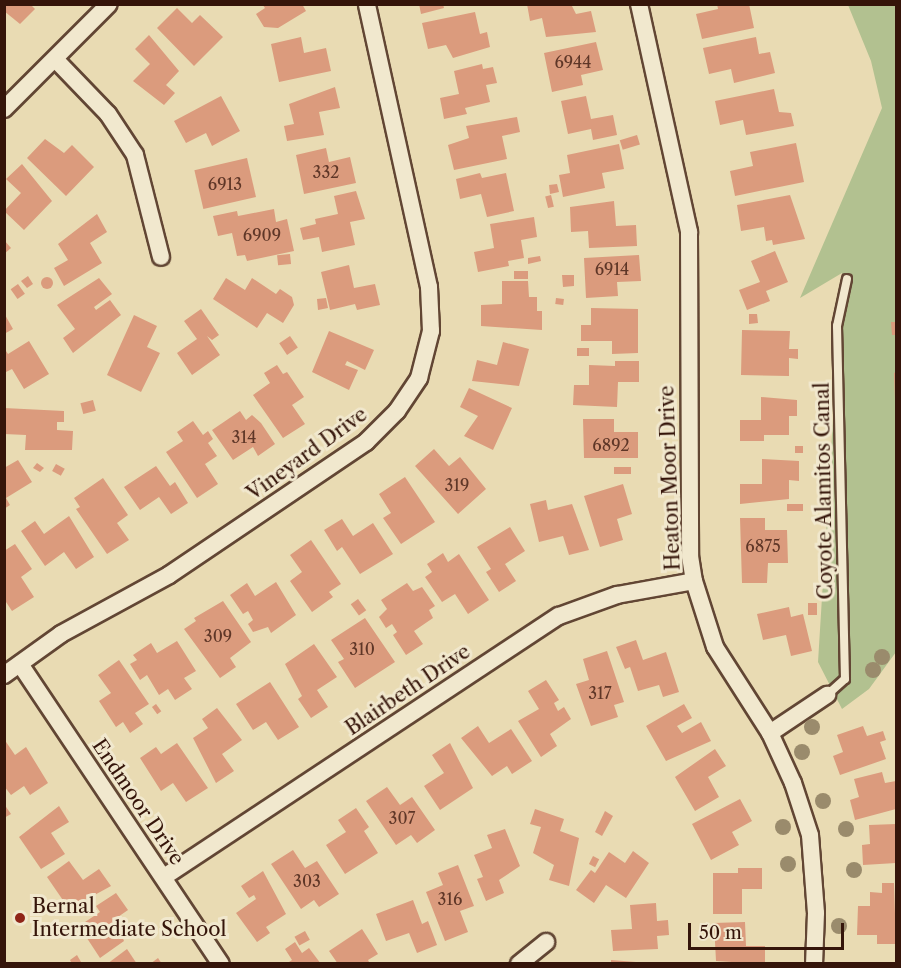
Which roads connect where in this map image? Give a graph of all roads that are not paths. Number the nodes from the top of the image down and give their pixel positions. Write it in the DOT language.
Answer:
graph roads {
  1 [pos="109,4"];
  2 [pos="368,4"];
  3 [pos="639,4"];
  4 [pos="55,59"];
  5 [pos="4,109"];
  6 [pos="161,257"];
  7 [pos="847,279"];
  8 [pos="694,581"];
  9 [pos="20,664"];
  10 [pos="4,675"];
  11 [pos="827,695"];
  12 [pos="770,733"];
  13 [pos="164,877"];
  14 [pos="546,942"];
  15 [pos="221,963"];
  16 [pos="519,963"];
  17 [pos="814,963"];
  1 -- 4 [label="street"];
  2 -- 9 [label="street, Vineyard Drive"];
  3 -- 8 [label="street, Heaton Moor Drive"];
  4 -- 5 [label="street"];
  4 -- 6 [label="street"];
  7 -- 11 [label="lane, Coyote Alamitos Canal"];
  8 -- 12 [label="street, Heaton Moor Drive"];
  8 -- 13 [label="street, Blairbeth Drive"];
  9 -- 10 [label="street, Vineyard Drive"];
  9 -- 13 [label="street, Endmoor Drive"];
  11 -- 12 [label="street"];
  12 -- 17 [label="street, Heaton Moor Drive"];
  13 -- 15 [label="street, Endmoor Drive"];
  14 -- 16 [label="street"];
}
